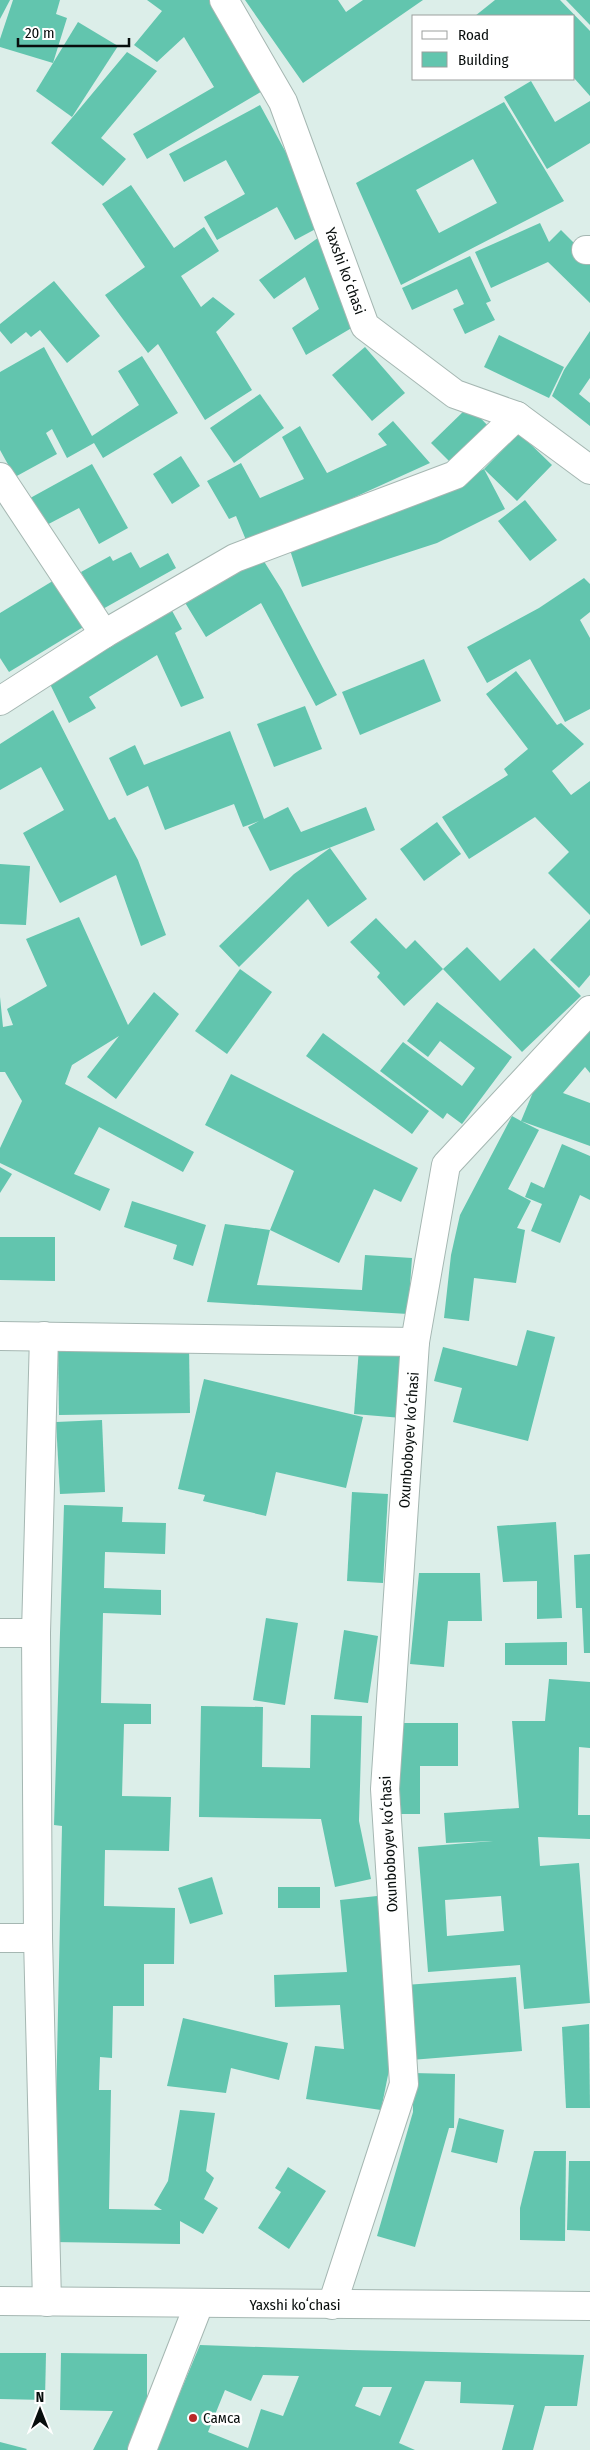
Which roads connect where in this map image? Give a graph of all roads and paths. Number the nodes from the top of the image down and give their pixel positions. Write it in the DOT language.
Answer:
graph roads {
  1 [pos="224,0"];
  2 [pos="517,416"];
  3 [pos="590,470"];
  4 [pos="0,477"];
  5 [pos="104,634"];
  6 [pos="0,701"];
  7 [pos="590,1010"];
  8 [pos="0,1336"];
  9 [pos="44,1336"];
  10 [pos="416,1342"];
  11 [pos="36,1632"];
  12 [pos="0,1633"];
  13 [pos="0,1938"];
  14 [pos="38,1938"];
  15 [pos="0,2301"];
  16 [pos="47,2302"];
  17 [pos="199,2304"];
  18 [pos="332,2305"];
  19 [pos="590,2306"];
  20 [pos="142,2450"];
  1 -- 2 [label="street, Yaxshi koʻchasi"];
  2 -- 3 [label="street, Yaxshi koʻchasi"];
  2 -- 5 [label="street"];
  4 -- 5 [label="street"];
  5 -- 6 [label="street"];
  7 -- 10 [label="street, Oxunboboyev koʻchasi"];
  8 -- 9 [label="street"];
  9 -- 10 [label="street"];
  9 -- 11 [label="street"];
  10 -- 18 [label="street, Oxunboboyev koʻchasi"];
  11 -- 12 [label="street"];
  11 -- 14 [label="street"];
  13 -- 14 [label="street"];
  14 -- 16 [label="street"];
  15 -- 16 [label="street, Yaxshi koʻchasi"];
  16 -- 17 [label="street, Yaxshi koʻchasi"];
  17 -- 18 [label="street, Yaxshi koʻchasi"];
  17 -- 20 [label="street"];
  18 -- 19 [label="street, Yaxshi koʻchasi"];
}
